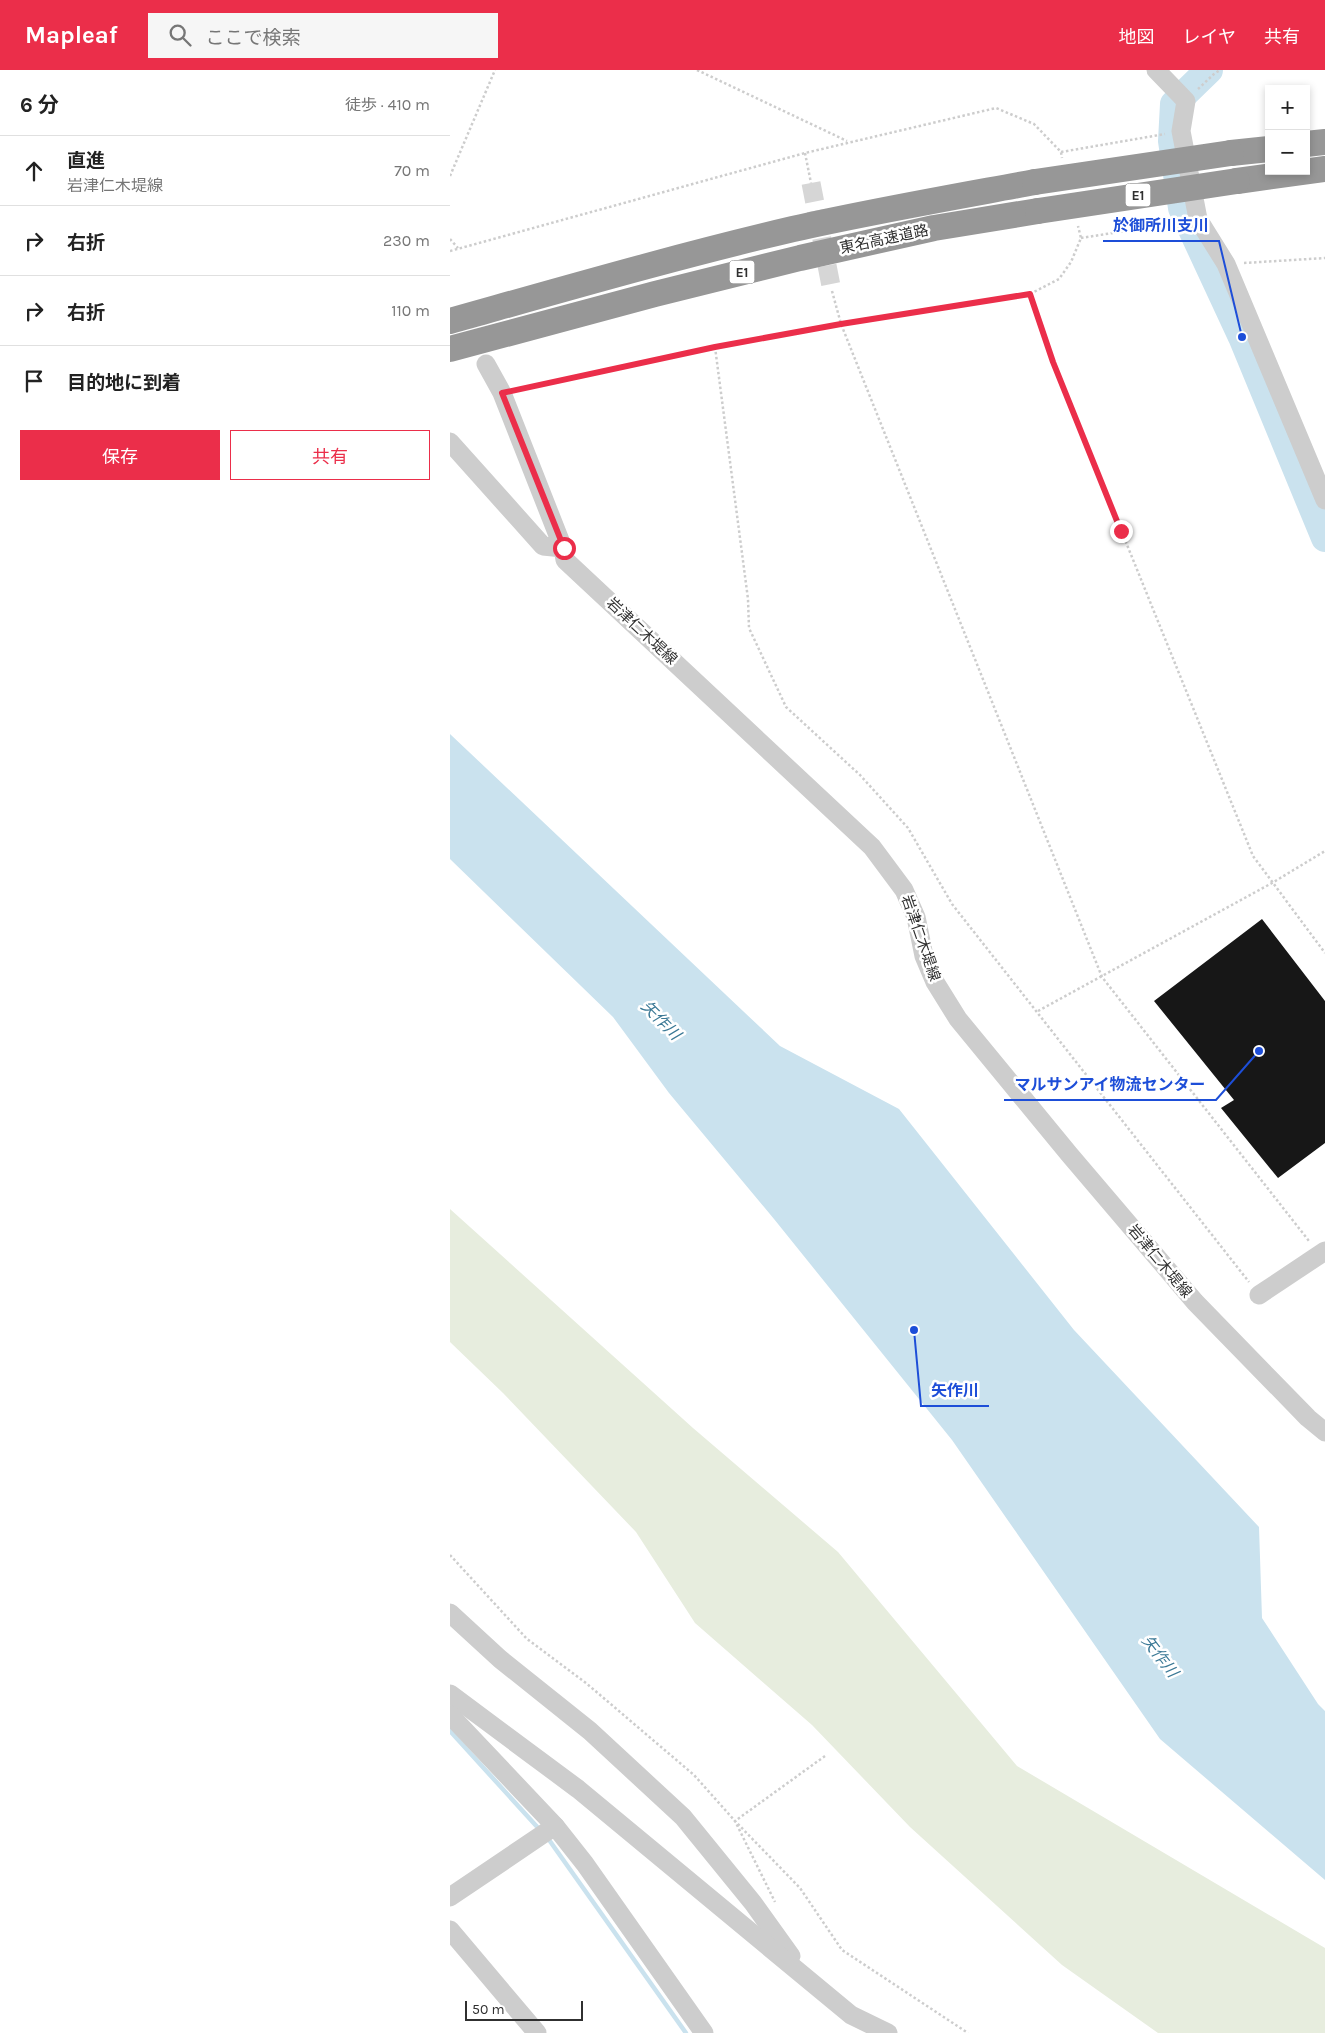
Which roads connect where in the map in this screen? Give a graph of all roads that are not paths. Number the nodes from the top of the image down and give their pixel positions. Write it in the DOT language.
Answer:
graph roads {
  1 [pos="1156,70"];
  2 [pos="1325,142"];
  3 [pos="1310,144"];
  4 [pos="1265,149"];
  5 [pos="1325,169"];
  6 [pos="450,321"];
  7 [pos="450,349"];
  8 [pos="486,364"];
  9 [pos="450,442"];
  10 [pos="1325,500"];
  11 [pos="564,548"];
  12 [pos="1322,1253"];
  13 [pos="1259,1295"];
  14 [pos="1325,1432"];
  15 [pos="450,1613"];
  16 [pos="450,1694"];
  17 [pos="450,1715"];
  18 [pos="555,1826"];
  19 [pos="450,1897"];
  20 [pos="450,1930"];
  21 [pos="804,1976"];
  22 [pos="537,2033"];
  23 [pos="704,2033"];
  24 [pos="888,2033"];
  1 -- 10 [label="street"];
  2 -- 3 [label="highway"];
  4 -- 6 [label="highway, 東名高速道路 / E1, bridge"];
  5 -- 7 [label="highway, 東名高速道路 / E1, bridge"];
  8 -- 11 [label="street, 岩津仁木堤線"];
  9 -- 11 [label="street"];
  11 -- 14 [label="street, 岩津仁木堤線"];
  12 -- 13 [label="street"];
  15 -- 21 [label="street"];
  16 -- 21 [label="street"];
  17 -- 18 [label="street"];
  18 -- 19 [label="street"];
  18 -- 23 [label="street"];
  20 -- 22 [label="street"];
  21 -- 24 [label="street"];
}
